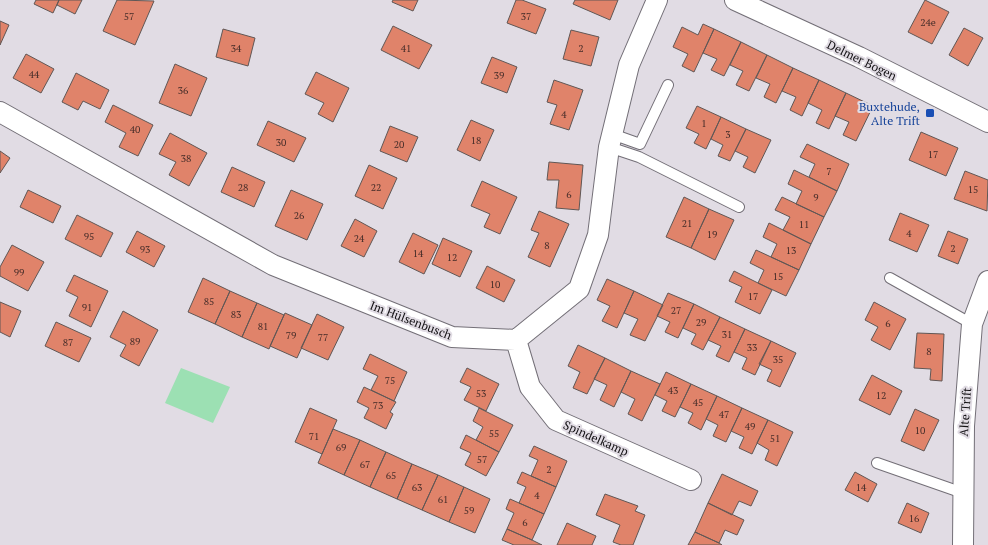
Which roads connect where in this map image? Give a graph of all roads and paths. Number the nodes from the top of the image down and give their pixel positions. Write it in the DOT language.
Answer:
graph roads {
  1 [pos="658,0"];
  2 [pos="735,0"];
  3 [pos="668,85"];
  4 [pos="0,112"];
  5 [pos="988,122"];
  6 [pos="610,140"];
  7 [pos="739,207"];
  8 [pos="890,278"];
  9 [pos="988,281"];
  10 [pos="972,324"];
  11 [pos="516,340"];
  12 [pos="877,463"];
  13 [pos="691,480"];
  14 [pos="963,493"];
  15 [pos="962,545"];
  1 -- 6 [label="street"];
  2 -- 5 [label="street, Delmer Bogen"];
  3 -- 6 [label="lane"];
  4 -- 11 [label="street, Im Hülsenbusch"];
  6 -- 7 [label="lane"];
  6 -- 11 [label="street"];
  8 -- 10 [label="lane"];
  9 -- 10 [label="street, Alte Trift"];
  10 -- 14 [label="street, Alte Trift"];
  11 -- 13 [label="street, Spindelkamp"];
  12 -- 14 [label="lane"];
  14 -- 15 [label="street, Alte Trift"];
}
